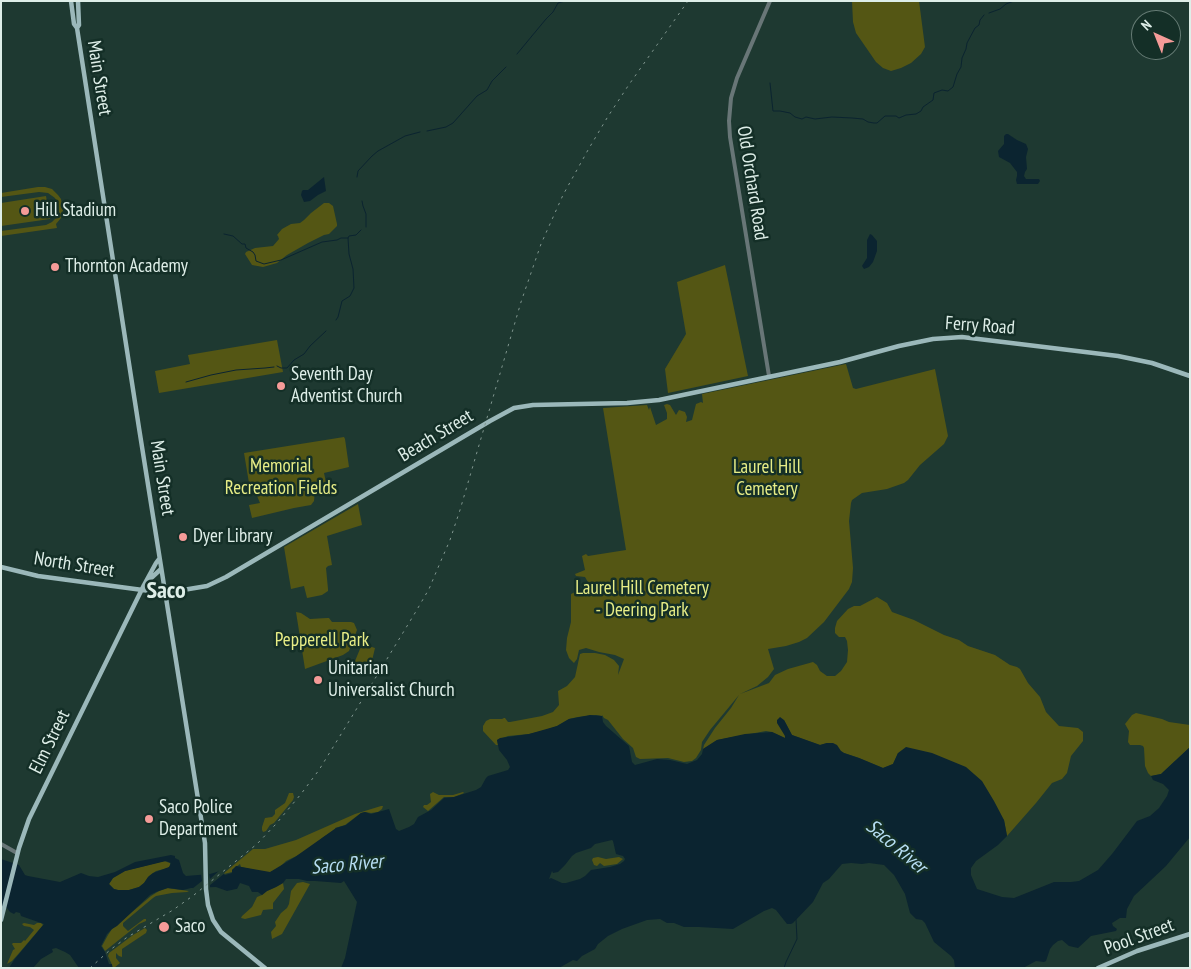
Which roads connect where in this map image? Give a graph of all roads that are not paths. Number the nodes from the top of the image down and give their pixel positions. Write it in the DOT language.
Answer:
graph roads {
  1 [pos="70,1"];
  2 [pos="78,1"];
  3 [pos="770,1"];
  4 [pos="77,28"];
  5 [pos="769,376"];
  6 [pos="1190,376"];
  7 [pos="159,559"];
  8 [pos="1,567"];
  9 [pos="161,570"];
  10 [pos="144,585"];
  11 [pos="142,590"];
  12 [pos="165,593"];
  13 [pos="1,844"];
  14 [pos="17,852"];
  15 [pos="2,918"];
  16 [pos="1190,934"];
  17 [pos="265,968"];
  18 [pos="1098,968"];
  1 -- 4 [label="main road, Main Street"];
  2 -- 4 [label="main road, Main Street"];
  3 -- 5 [label="street, Old Orchard Road"];
  4 -- 7 [label="main road, Main Street"];
  5 -- 6 [label="main road, Ferry Road"];
  5 -- 12 [label="main road, Beach Street"];
  7 -- 9 [label="main road, Main Street"];
  7 -- 10 [label="main road, Elm Street"];
  8 -- 11 [label="main road, North Street"];
  9 -- 10 [label="main road, Elm Street"];
  9 -- 12 [label="main road, Main Street"];
  10 -- 11 [label="main road, Elm Street"];
  11 -- 12 [label="main road, Beach Street"];
  11 -- 14 [label="main road, Elm Street"];
  12 -- 17 [label="main road, Main Street"];
  13 -- 14 [label="street"];
  14 -- 15 [label="main road, Elm Street"];
  16 -- 18 [label="main road, Pool Street"];
}
